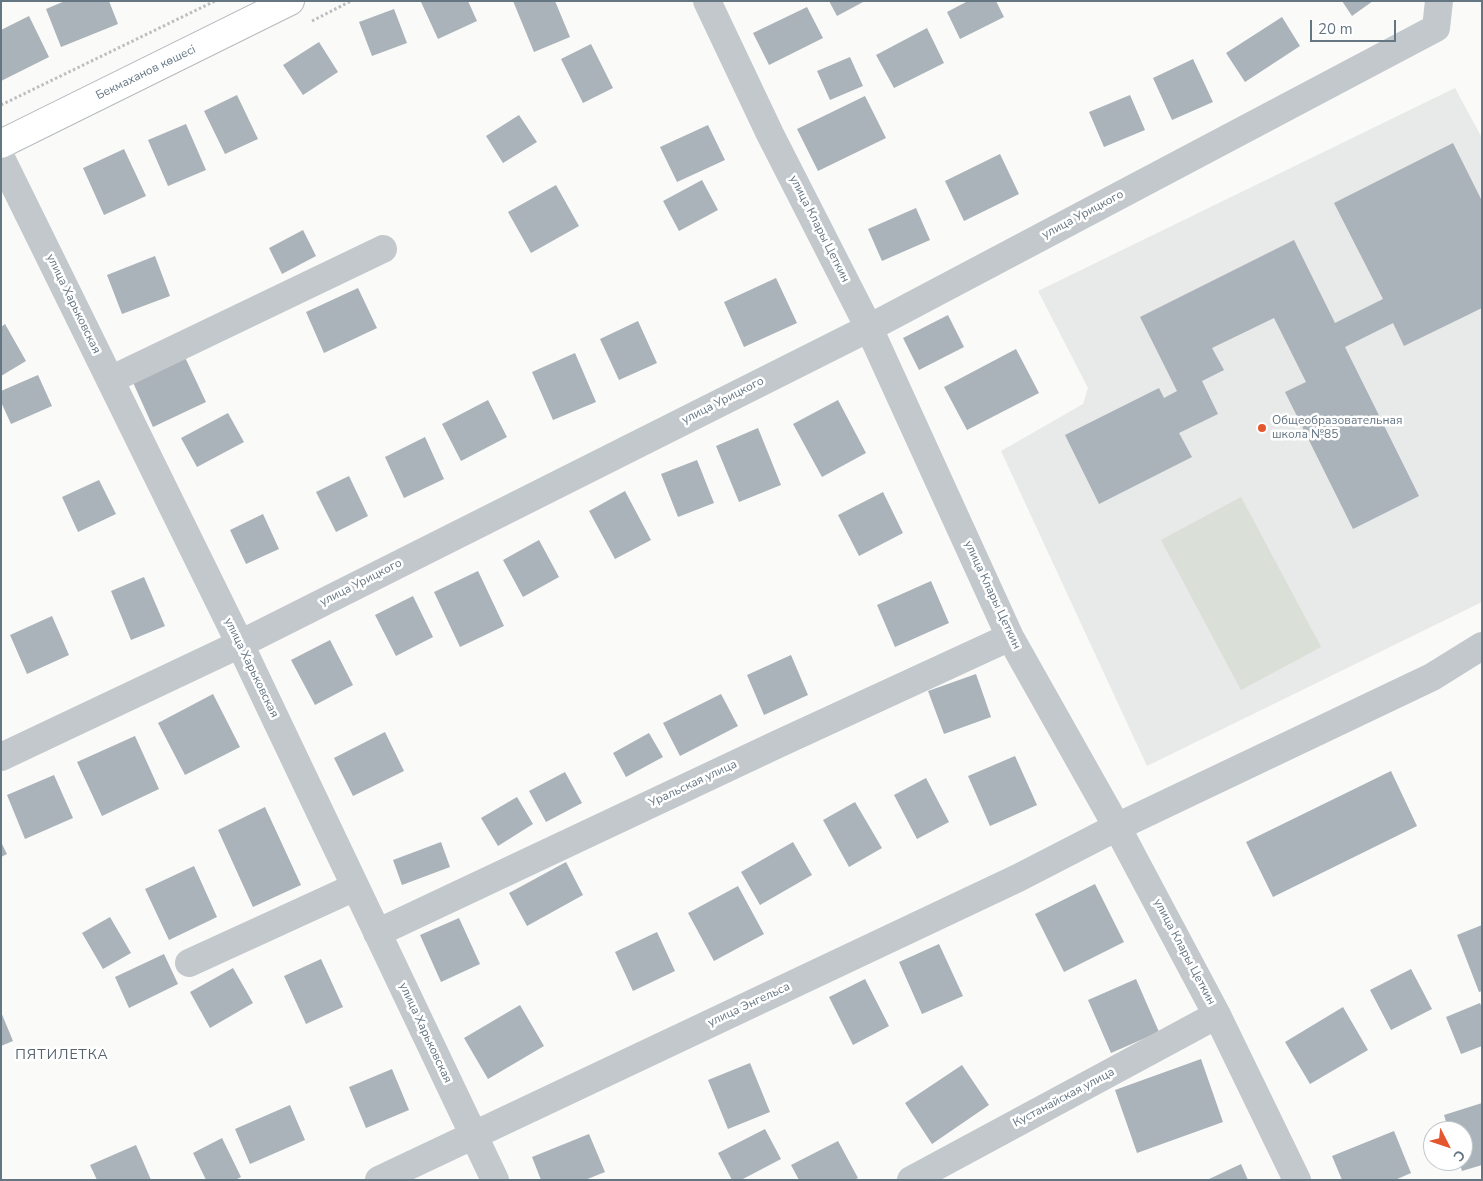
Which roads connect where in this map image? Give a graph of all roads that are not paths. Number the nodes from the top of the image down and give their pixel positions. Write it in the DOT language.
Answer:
graph roads {
  1 [pos="290,1"];
  2 [pos="706,1"];
  3 [pos="1439,1"];
  4 [pos="1,144"];
  5 [pos="1,158"];
  6 [pos="383,249"];
  7 [pos="869,328"];
  8 [pos="110,380"];
  9 [pos="1010,637"];
  10 [pos="240,644"];
  11 [pos="1482,646"];
  12 [pos="1,758"];
  13 [pos="1117,827"];
  14 [pos="355,887"];
  15 [pos="377,933"];
  16 [pos="189,963"];
  17 [pos="1217,1015"];
  18 [pos="473,1134"];
  19 [pos="378,1180"];
  20 [pos="495,1180"];
  21 [pos="911,1180"];
  22 [pos="1297,1180"];
  1 -- 4 [label="main road, Бекмаханов көшесі"];
  2 -- 7 [label="street, улица Клары Цеткин"];
  3 -- 7 [label="street, улица Урицкого"];
  5 -- 8 [label="street, улица Харьковская"];
  6 -- 8 [label="street"];
  7 -- 9 [label="street, улица Клары Цеткин"];
  7 -- 10 [label="street, улица Урицкого"];
  8 -- 10 [label="street, улица Харьковская"];
  9 -- 13 [label="street, улица Клары Цеткин"];
  9 -- 15 [label="street, Уральская улица"];
  10 -- 12 [label="street, улица Урицкого"];
  10 -- 14 [label="street, улица Харьковская"];
  11 -- 13 [label="street, улица Энгельса"];
  13 -- 17 [label="street, улица Клары Цеткин"];
  13 -- 18 [label="street, улица Энгельса"];
  14 -- 15 [label="street, улица Харьковская"];
  14 -- 16 [label="street"];
  15 -- 18 [label="street, улица Харьковская"];
  17 -- 21 [label="street, Кустанайская улица"];
  17 -- 22 [label="street, улица Клары Цеткин"];
  18 -- 19 [label="street, улица Энгельса"];
  18 -- 20 [label="street, улица Харьковская"];
}
